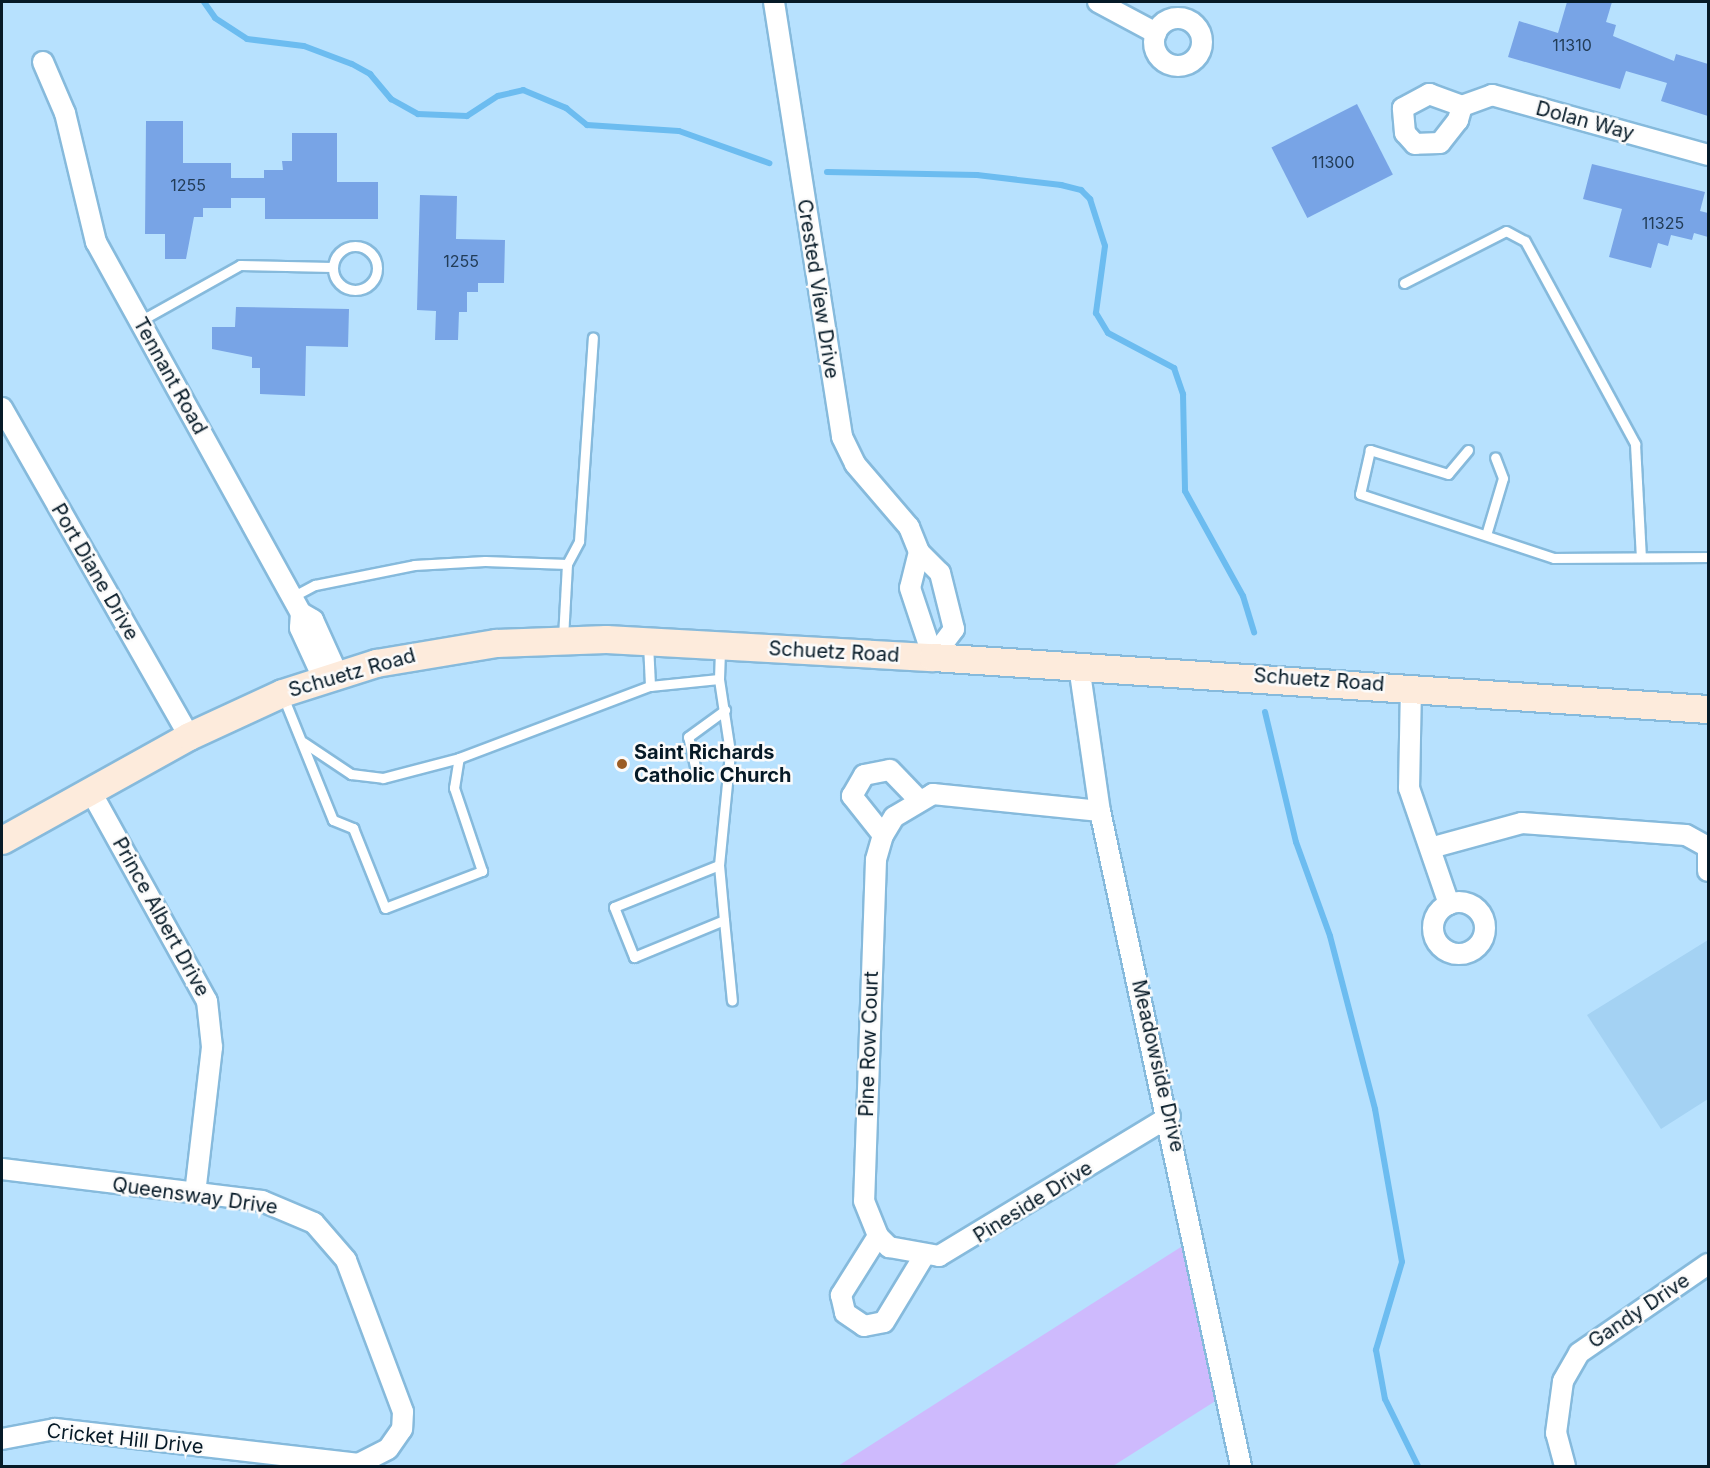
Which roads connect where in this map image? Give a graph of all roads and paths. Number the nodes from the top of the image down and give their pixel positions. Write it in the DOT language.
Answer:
graph roads {
  1 [pos="774,2"];
  2 [pos="1098,2"];
  3 [pos="1156,33"];
  4 [pos="43,62"];
  5 [pos="1462,106"];
  6 [pos="1708,155"];
  7 [pos="332,267"];
  8 [pos="1404,283"];
  9 [pos="140,321"];
  10 [pos="593,337"];
  11 [pos="2,408"];
  12 [pos="1468,450"];
  13 [pos="1495,457"];
  14 [pos="1486,535"];
  15 [pos="919,552"];
  16 [pos="1641,557"];
  17 [pos="1708,557"];
  18 [pos="567,564"];
  19 [pos="297,605"];
  20 [pos="563,640"];
  21 [pos="648,641"];
  22 [pos="721,646"];
  23 [pos="933,657"];
  24 [pos="1079,666"];
  25 [pos="330,675"];
  26 [pos="718,679"];
  27 [pos="650,686"];
  28 [pos="1411,686"];
  29 [pos="282,693"];
  30 [pos="1708,709"];
  31 [pos="725,710"];
  32 [pos="189,736"];
  33 [pos="302,741"];
  34 [pos="459,759"];
  35 [pos="697,775"];
  36 [pos="90,790"];
  37 [pos="919,800"];
  38 [pos="1100,810"];
  39 [pos="883,836"];
  40 [pos="2,840"];
  41 [pos="1434,847"];
  42 [pos="1708,848"];
  43 [pos="720,865"];
  44 [pos="1708,871"];
  45 [pos="1449,904"];
  46 [pos="724,920"];
  47 [pos="732,1000"];
  48 [pos="1170,1116"];
  49 [pos="2,1169"];
  50 [pos="195,1193"];
  51 [pos="883,1242"];
  52 [pos="924,1256"];
  53 [pos="1708,1264"];
  54 [pos="2,1438"];
  55 [pos="388,1449"];
  56 [pos="1241,1467"];
  57 [pos="1565,1467"];
  1 -- 15 [label="street, Crested View Drive"];
  2 -- 3 [label="street"];
  4 -- 9 [label="street, Tennant Road"];
  5 -- 6 [label="street, Dolan Way"];
  7 -- 7 [label="lane"];
  7 -- 9 [label="lane"];
  8 -- 16 [label="lane"];
  9 -- 19 [label="street, Tennant Road"];
  10 -- 18 [label="lane"];
  11 -- 32 [label="street, Port Diane Drive"];
  12 -- 14 [label="lane"];
  13 -- 14 [label="lane"];
  14 -- 16 [label="lane"];
  15 -- 23 [label="street"];
  15 -- 23 [label="street, Crested View Drive"];
  16 -- 17 [label="lane"];
  18 -- 19 [label="lane"];
  18 -- 20 [label="lane"];
  19 -- 25 [label="street, Tennant Road"];
  20 -- 21 [label="main road, Schuetz Road"];
  20 -- 25 [label="main road, Schuetz Road"];
  21 -- 22 [label="main road, Schuetz Road"];
  21 -- 27 [label="lane"];
  22 -- 23 [label="main road, Schuetz Road"];
  22 -- 26 [label="lane"];
  23 -- 24 [label="main road, Schuetz Road"];
  24 -- 28 [label="main road, Schuetz Road"];
  24 -- 38 [label="street, Meadowside Drive"];
  25 -- 29 [label="main road, Schuetz Road"];
  26 -- 27 [label="lane"];
  26 -- 31 [label="lane"];
  27 -- 34 [label="lane"];
  28 -- 30 [label="main road, Schuetz Road"];
  28 -- 41 [label="street"];
  29 -- 32 [label="main road, Schuetz Road"];
  29 -- 33 [label="lane"];
  31 -- 35 [label="lane"];
  31 -- 43 [label="lane"];
  32 -- 36 [label="main road, Schuetz Road"];
  33 -- 34 [label="lane"];
  33 -- 34 [label="lane"];
  36 -- 40 [label="main road, Schuetz Road"];
  36 -- 50 [label="street, Prince Albert Drive"];
  37 -- 38 [label="street, Pine Row Court"];
  37 -- 39 [label="street, Pine Row Court"];
  37 -- 39 [label="street"];
  38 -- 48 [label="street, Meadowside Drive"];
  39 -- 51 [label="street, Pine Row Court"];
  41 -- 42 [label="street"];
  41 -- 45 [label="street"];
  42 -- 44 [label="street"];
  43 -- 46 [label="lane"];
  43 -- 46 [label="lane"];
  46 -- 47 [label="lane"];
  48 -- 52 [label="street, Pineside Drive"];
  48 -- 56 [label="street, Meadowside Drive"];
  49 -- 50 [label="street, Queensway Drive"];
  50 -- 55 [label="street, Queensway Drive"];
  51 -- 52 [label="street, Pineside Drive"];
  51 -- 52 [label="street"];
  53 -- 57 [label="street, Gandy Drive"];
  54 -- 55 [label="street, Cricket Hill Drive"];
}
